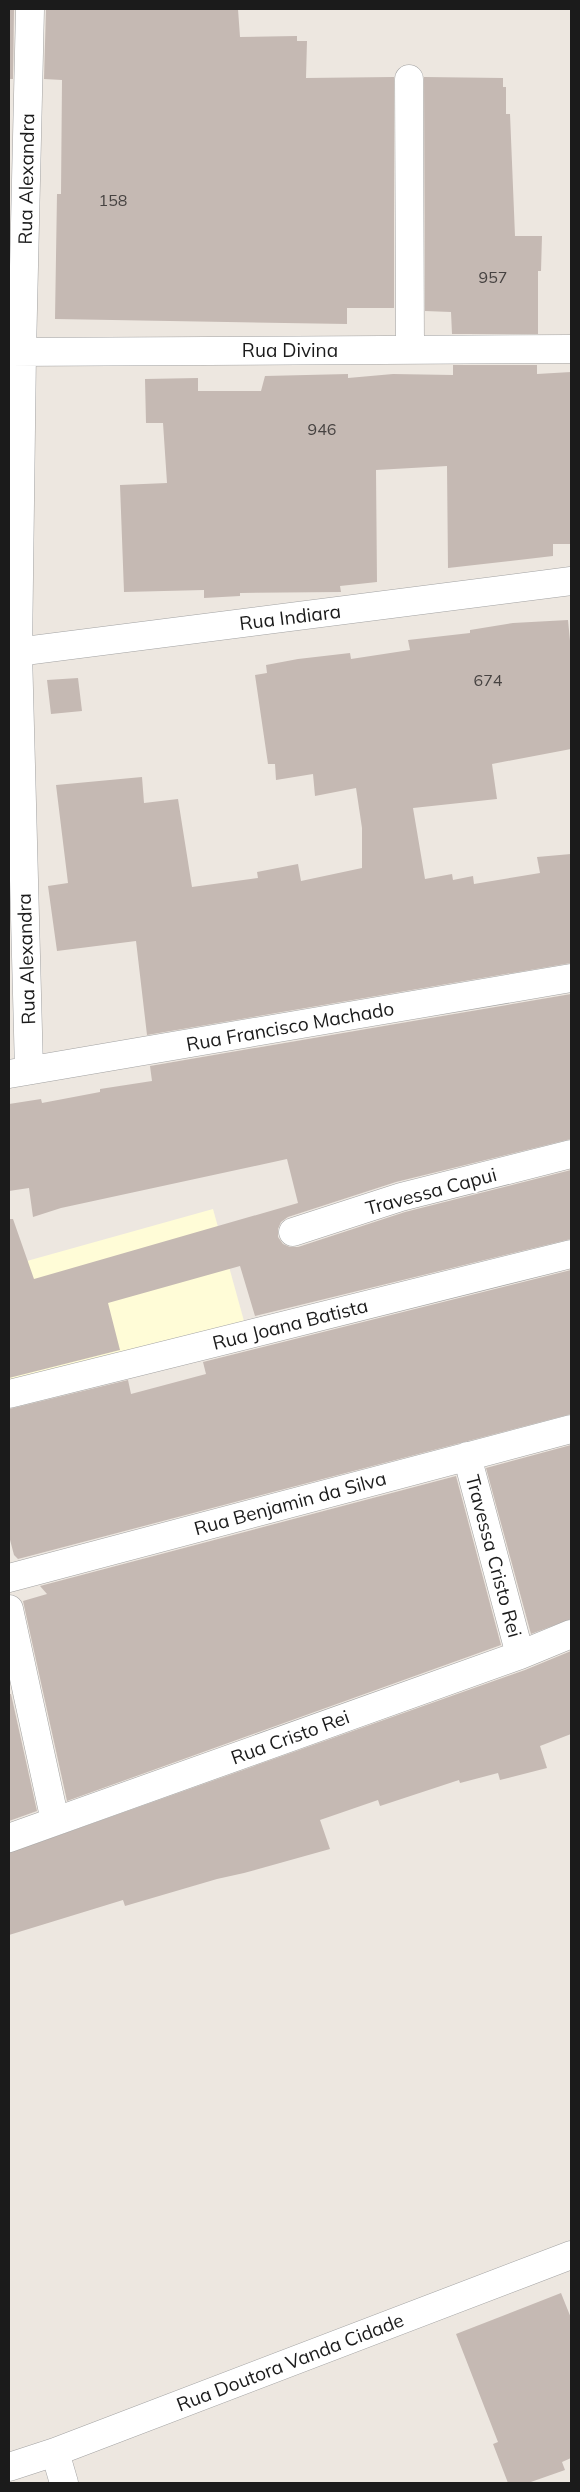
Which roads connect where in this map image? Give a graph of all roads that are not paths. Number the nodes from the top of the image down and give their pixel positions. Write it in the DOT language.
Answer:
graph roads {
  1 [pos="30,9"];
  2 [pos="409,79"];
  3 [pos="571,349"];
  4 [pos="410,350"];
  5 [pos="15,352"];
  6 [pos="571,581"];
  7 [pos="14,653"];
  8 [pos="571,978"];
  9 [pos="19,1072"];
  10 [pos="571,1154"];
  11 [pos="293,1232"];
  12 [pos="571,1254"];
  13 [pos="9,1394"];
  14 [pos="571,1429"];
  15 [pos="467,1456"];
  16 [pos="9,1578"];
  17 [pos="9,1609"];
  18 [pos="571,1634"];
  19 [pos="520,1655"];
  20 [pos="55,1821"];
  21 [pos="9,1838"];
  22 [pos="571,2255"];
  23 [pos="55,2452"];
  24 [pos="9,2467"];
  25 [pos="64,2483"];
  1 -- 5 [label="street, Rua Alexandra"];
  2 -- 4 [label="street"];
  3 -- 4 [label="street, Rua Divina"];
  4 -- 5 [label="street, Rua Divina"];
  5 -- 7 [label="street, Rua Alexandra"];
  6 -- 7 [label="street, Rua Indiara"];
  7 -- 9 [label="street, Rua Alexandra"];
  8 -- 9 [label="street, Rua Francisco Machado"];
  10 -- 11 [label="street, Travessa Capui"];
  12 -- 13 [label="street, Rua Joana Batista"];
  14 -- 15 [label="street, Rua Benjamin da Silva"];
  15 -- 16 [label="street, Rua Benjamin da Silva"];
  15 -- 19 [label="street, Travessa Cristo Rei"];
  17 -- 20 [label="street"];
  18 -- 19 [label="street, Rua Cristo Rei"];
  19 -- 20 [label="street, Rua Cristo Rei"];
  20 -- 21 [label="street, Rua Cristo Rei"];
  22 -- 23 [label="street, Rua Doutora Vanda Cidade"];
  23 -- 24 [label="street, Rua Doutora Vanda Cidade"];
  23 -- 25 [label="street"];
}
